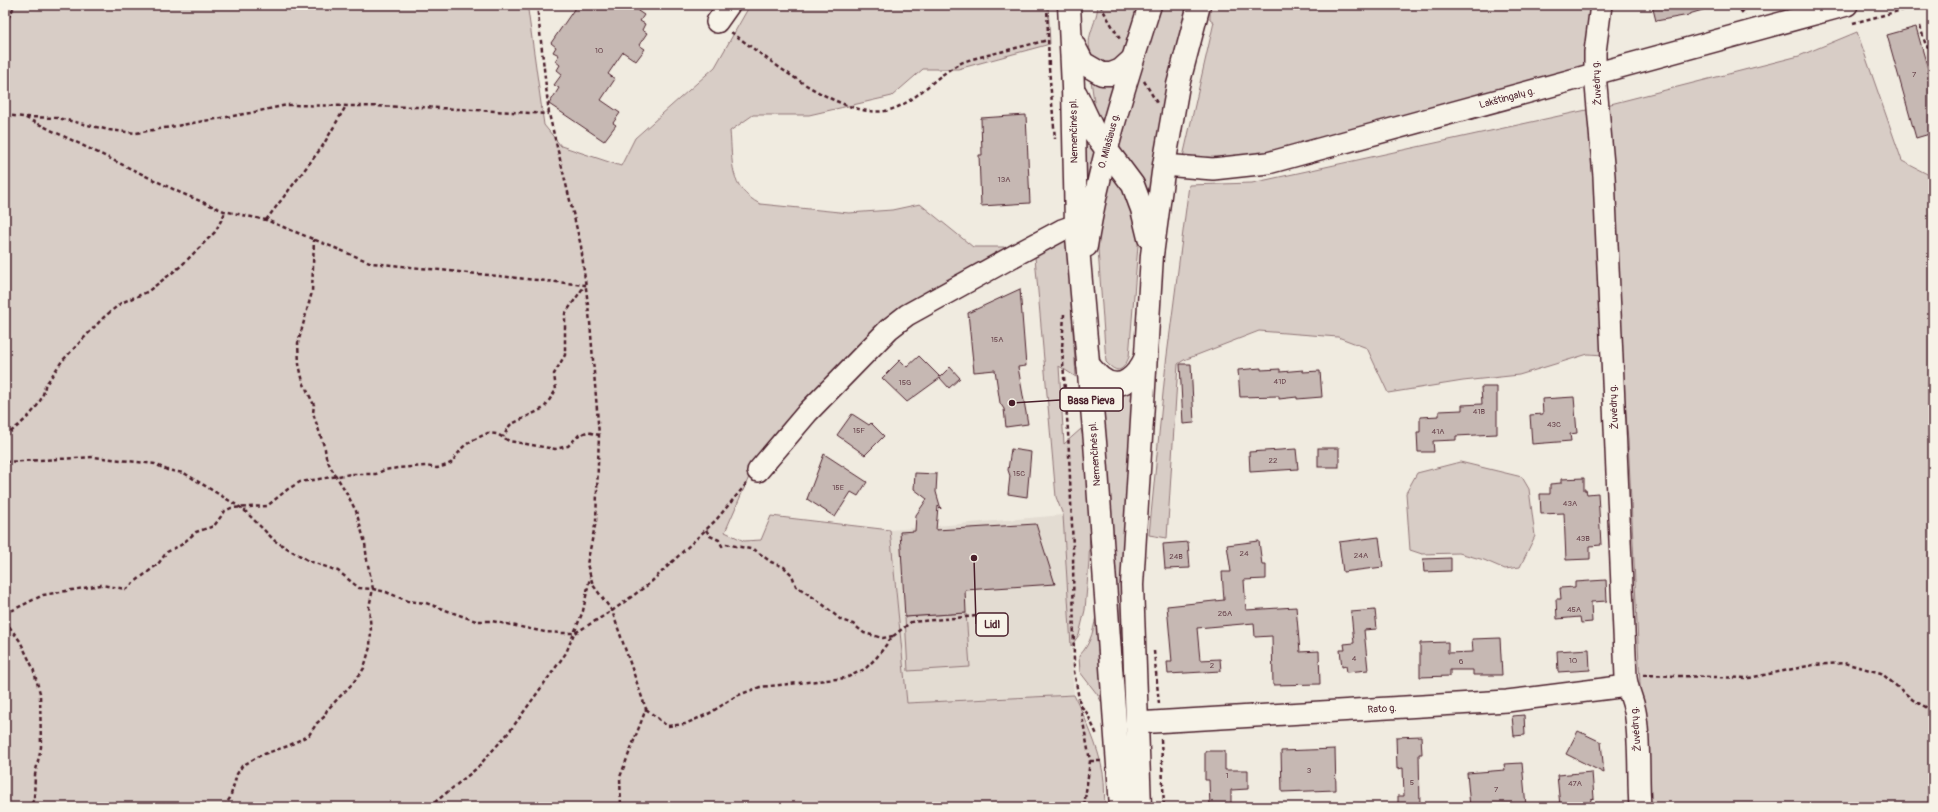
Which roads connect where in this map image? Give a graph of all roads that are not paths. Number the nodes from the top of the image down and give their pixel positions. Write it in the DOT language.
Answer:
graph roads {
  1 [pos="729,5"];
  2 [pos="1069,5"];
  3 [pos="1150,5"];
  4 [pos="1199,5"];
  5 [pos="1601,5"];
  6 [pos="1847,5"];
  7 [pos="717,22"];
  8 [pos="1072,42"];
  9 [pos="1132,60"];
  10 [pos="1596,74"];
  11 [pos="1073,87"];
  12 [pos="1106,151"];
  13 [pos="1164,165"];
  14 [pos="1076,225"];
  15 [pos="1152,255"];
  16 [pos="1081,279"];
  17 [pos="1147,355"];
  18 [pos="1088,364"];
  19 [pos="758,471"];
  20 [pos="1626,681"];
  21 [pos="1136,723"];
  22 [pos="1121,807"];
  23 [pos="1140,807"];
  24 [pos="1640,807"];
  1 -- 7 [label="street"];
  2 -- 8 [label="main road, Nemenčinės pl."];
  3 -- 9 [label="main road, O. Milašiaus g."];
  4 -- 13 [label="main road"];
  5 -- 10 [label="street, Žuvėdrų g."];
  6 -- 10 [label="street, Lakštingalų g."];
  8 -- 9 [label="main road"];
  8 -- 11 [label="main road, Nemenčinės pl."];
  9 -- 12 [label="main road, O. Milašiaus g."];
  10 -- 13 [label="street, Lakštingalų g."];
  10 -- 20 [label="street, Žuvėdrų g."];
  11 -- 12 [label="main road"];
  11 -- 14 [label="main road, Nemenčinės pl."];
  12 -- 15 [label="main road"];
  12 -- 16 [label="main road, O. Milašiaus g."];
  13 -- 15 [label="main road"];
  14 -- 16 [label="main road, Nemenčinės pl."];
  14 -- 19 [label="street"];
  15 -- 17 [label="main road"];
  16 -- 18 [label="main road, Nemenčinės pl."];
  17 -- 18 [label="main road"];
  17 -- 21 [label="main road"];
  18 -- 22 [label="main road, Nemenčinės pl."];
  20 -- 21 [label="street, Rato g."];
  20 -- 24 [label="street, Žuvėdrų g."];
  21 -- 23 [label="main road"];
}
